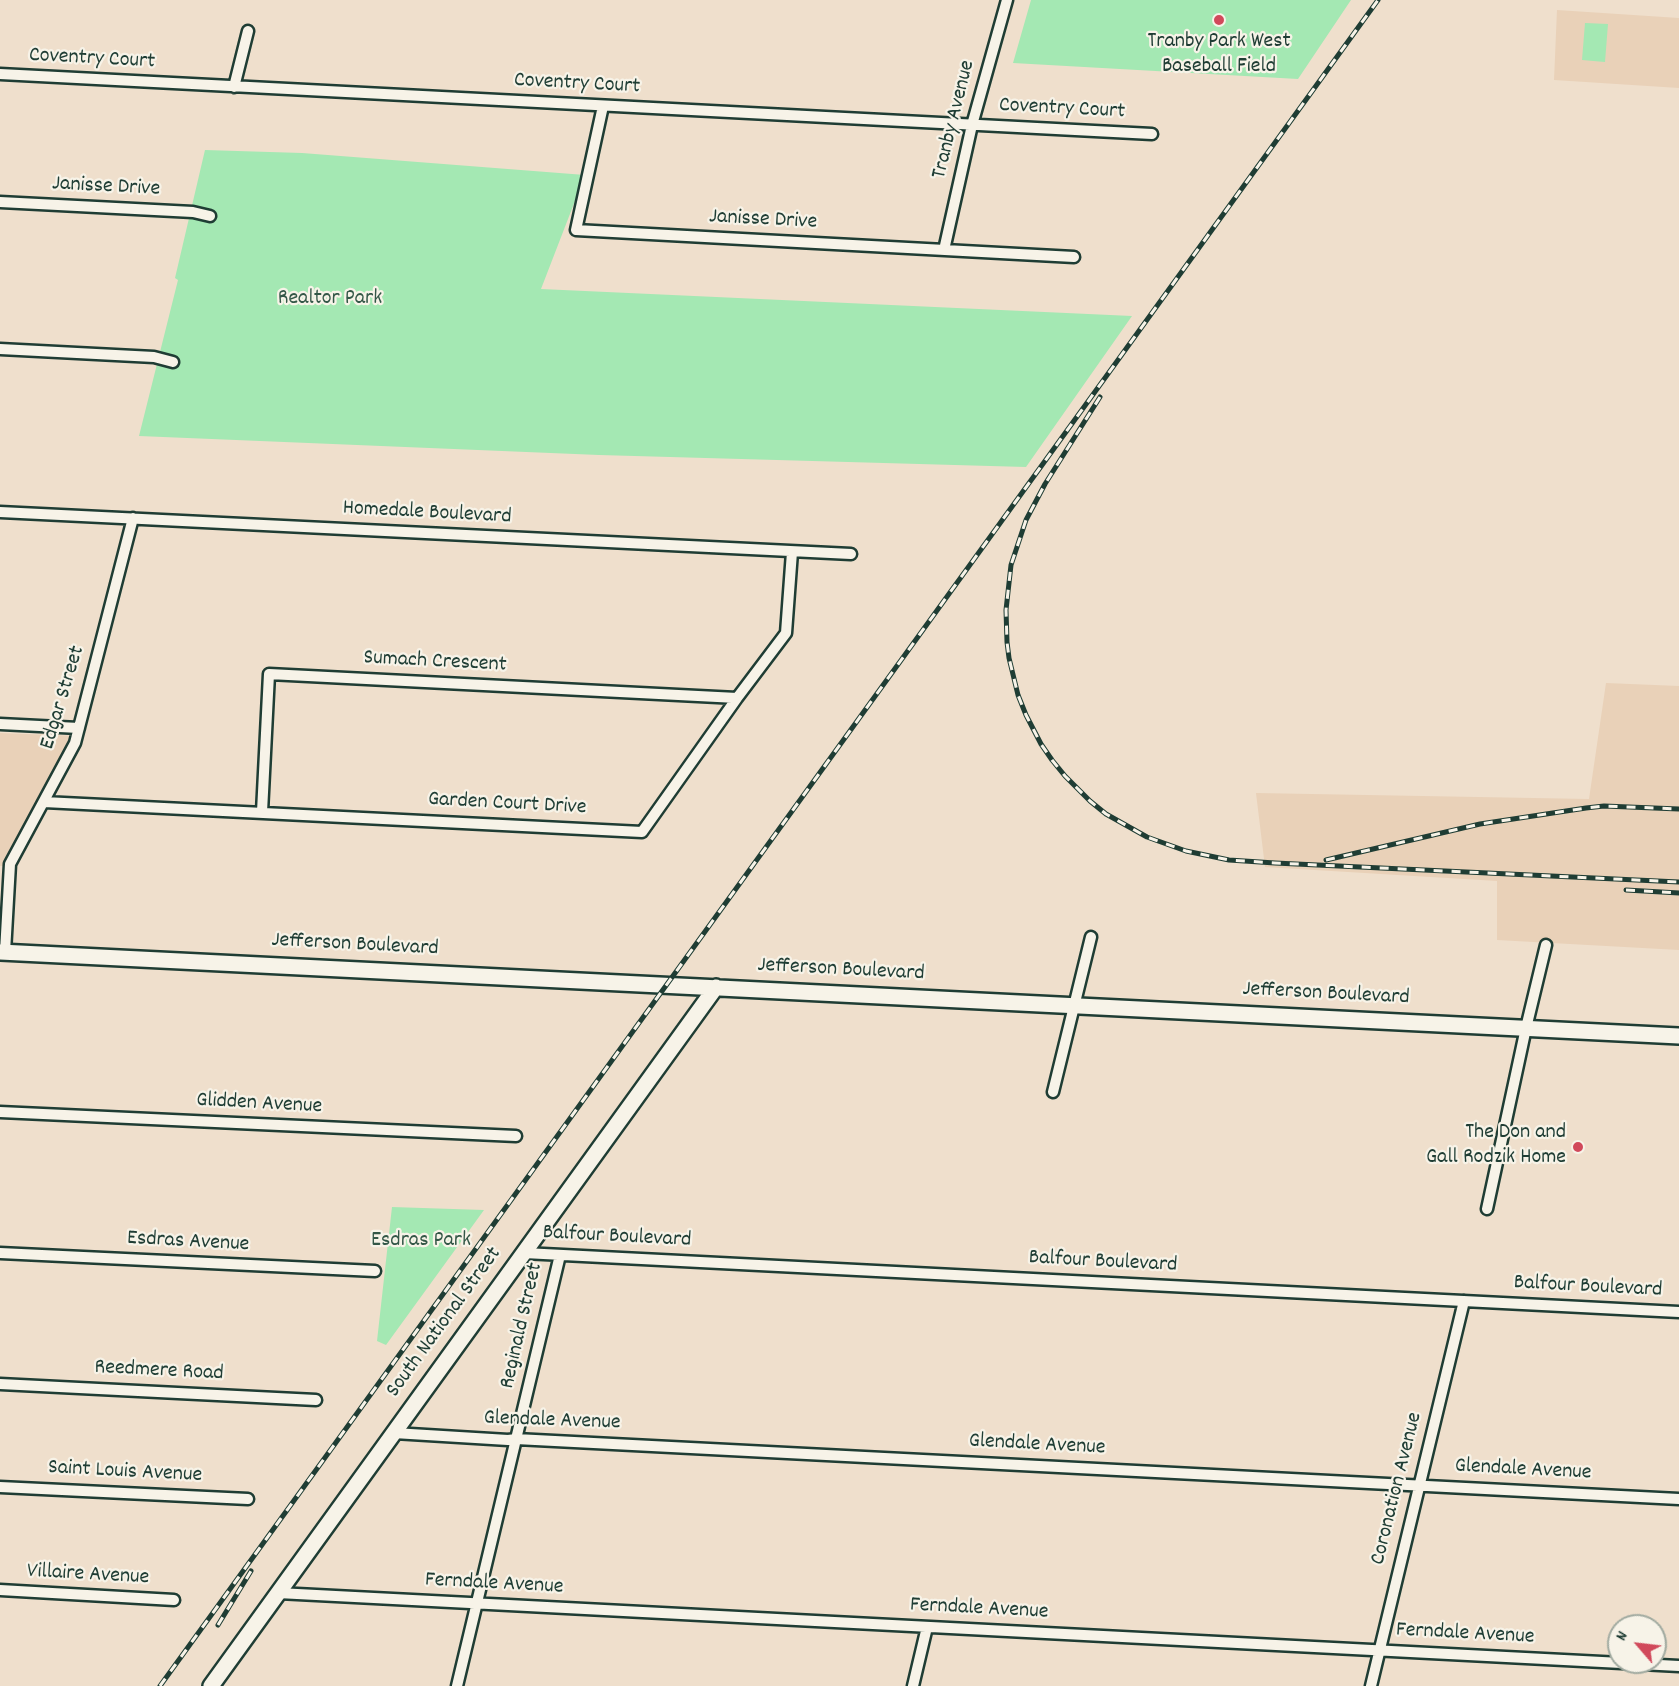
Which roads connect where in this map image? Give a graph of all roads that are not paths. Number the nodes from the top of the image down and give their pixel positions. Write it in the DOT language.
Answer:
graph roads {
  1 [pos="1007,0"];
  2 [pos="248,31"];
  3 [pos="0,74"];
  4 [pos="234,87"];
  5 [pos="603,106"];
  6 [pos="972,125"];
  7 [pos="1152,134"];
  8 [pos="0,202"];
  9 [pos="210,216"];
  10 [pos="944,250"];
  11 [pos="1074,257"];
  12 [pos="0,349"];
  13 [pos="173,362"];
  14 [pos="0,512"];
  15 [pos="133,518"];
  16 [pos="792,552"];
  17 [pos="851,554"];
  18 [pos="737,698"];
  19 [pos="0,724"];
  20 [pos="79,728"];
  21 [pos="44,802"];
  22 [pos="262,812"];
  23 [pos="1091,937"];
  24 [pos="1546,945"];
  25 [pos="2,952"];
  26 [pos="716,987"];
  27 [pos="1074,1005"];
  28 [pos="1526,1028"];
  29 [pos="1679,1036"];
  30 [pos="1053,1092"];
  31 [pos="0,1112"];
  32 [pos="516,1136"];
  33 [pos="1487,1209"];
  34 [pos="524,1252"];
  35 [pos="0,1253"];
  36 [pos="560,1254"];
  37 [pos="375,1271"];
  38 [pos="1464,1301"];
  39 [pos="1679,1312"];
  40 [pos="0,1384"];
  41 [pos="316,1400"];
  42 [pos="394,1433"];
  43 [pos="516,1439"];
  44 [pos="1419,1485"];
  45 [pos="0,1486"];
  46 [pos="1679,1498"];
  47 [pos="248,1499"];
  48 [pos="0,1590"];
  49 [pos="278,1593"];
  50 [pos="174,1600"];
  51 [pos="476,1604"];
  52 [pos="927,1627"];
  53 [pos="1379,1650"];
  54 [pos="1679,1666"];
  55 [pos="211,1686"];
  56 [pos="457,1686"];
  57 [pos="913,1686"];
  58 [pos="1371,1686"];
  1 -- 6 [label="street, Tranby Avenue"];
  2 -- 4 [label="street"];
  3 -- 4 [label="street, Coventry Court"];
  4 -- 5 [label="street, Coventry Court"];
  5 -- 6 [label="street, Coventry Court"];
  5 -- 10 [label="street, Janisse Drive"];
  6 -- 7 [label="street, Coventry Court"];
  6 -- 10 [label="street, Tranby Avenue"];
  8 -- 9 [label="street, Janisse Drive"];
  10 -- 11 [label="street, Janisse Drive"];
  12 -- 13 [label="street"];
  14 -- 15 [label="street, Homedale Boulevard"];
  15 -- 16 [label="street, Homedale Boulevard"];
  15 -- 20 [label="street, Edgar Street"];
  16 -- 17 [label="street, Homedale Boulevard"];
  16 -- 18 [label="street, Garden Court Drive"];
  18 -- 22 [label="street, Garden Court Drive"];
  18 -- 22 [label="street, Sumach Crescent"];
  19 -- 20 [label="street"];
  20 -- 21 [label="street, Edgar Street"];
  21 -- 22 [label="street, Garden Court Drive"];
  21 -- 25 [label="street, Edgar Street"];
  23 -- 27 [label="street"];
  24 -- 28 [label="street"];
  25 -- 26 [label="street, Jefferson Boulevard"];
  26 -- 27 [label="street, Jefferson Boulevard"];
  26 -- 34 [label="street, South National Street"];
  27 -- 28 [label="street, Jefferson Boulevard"];
  27 -- 30 [label="street"];
  28 -- 29 [label="street, Jefferson Boulevard"];
  28 -- 33 [label="street"];
  31 -- 32 [label="street, Glidden Avenue"];
  34 -- 36 [label="street, Balfour Boulevard"];
  34 -- 42 [label="street, South National Street"];
  35 -- 37 [label="street, Esdras Avenue"];
  36 -- 38 [label="street, Balfour Boulevard"];
  36 -- 43 [label="street, Reginald Street"];
  38 -- 39 [label="street, Balfour Boulevard"];
  38 -- 44 [label="street, Coronation Avenue"];
  40 -- 41 [label="street, Reedmere Road"];
  42 -- 43 [label="street, Glendale Avenue"];
  42 -- 49 [label="street, South National Street"];
  43 -- 44 [label="street, Glendale Avenue"];
  43 -- 51 [label="street, Reginald Street"];
  44 -- 46 [label="street, Glendale Avenue"];
  44 -- 53 [label="street, Coronation Avenue"];
  45 -- 47 [label="street, Saint Louis Avenue"];
  48 -- 50 [label="street, Villaire Avenue"];
  49 -- 51 [label="street, Ferndale Avenue"];
  49 -- 55 [label="street, South National Street"];
  51 -- 52 [label="street, Ferndale Avenue"];
  51 -- 56 [label="street, Reginald Street"];
  52 -- 53 [label="street, Ferndale Avenue"];
  52 -- 57 [label="street"];
  53 -- 54 [label="street, Ferndale Avenue"];
  53 -- 58 [label="street, Coronation Avenue"];
}
